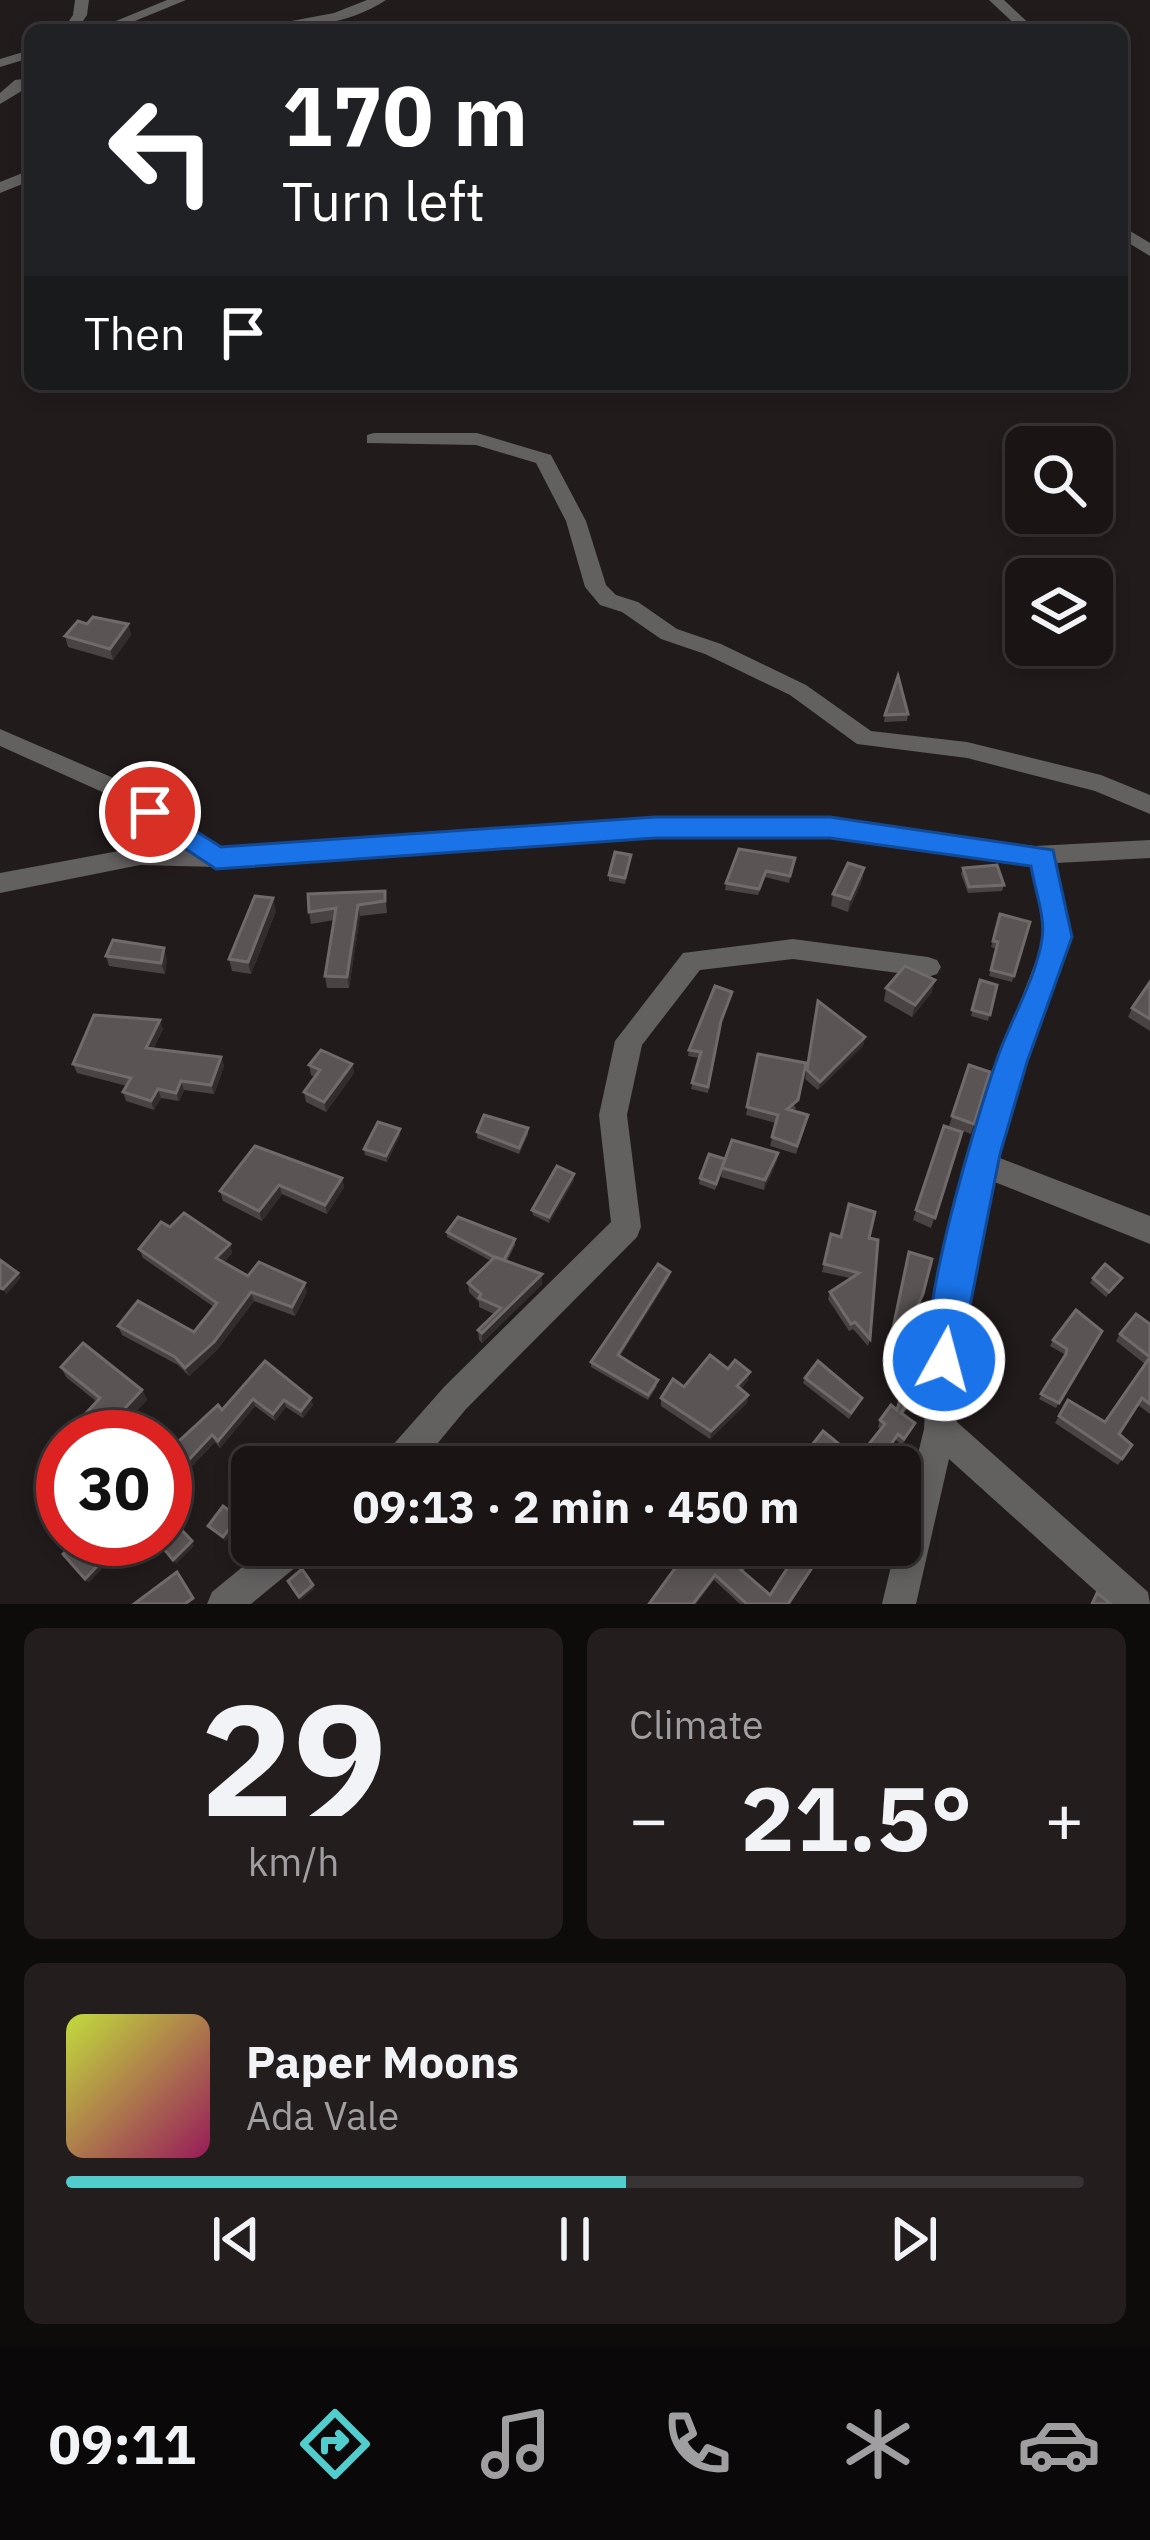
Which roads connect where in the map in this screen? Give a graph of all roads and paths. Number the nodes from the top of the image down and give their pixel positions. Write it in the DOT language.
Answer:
graph roads {
  1 [pos="379,0"];
  2 [pos="996,0"];
  3 [pos="176,1"];
  4 [pos="117,24"];
  5 [pos="290,24"];
  6 [pos="1022,24"];
  7 [pos="24,83"];
  8 [pos="0,100"];
  9 [pos="374,439"];
  10 [pos="0,737"];
  11 [pos="1150,805"];
  12 [pos="1150,850"];
  13 [pos="1035,855"];
  14 [pos="216,858"];
  15 [pos="0,883"];
  16 [pos="928,967"];
  17 [pos="981,1164"];
  18 [pos="1150,1230"];
  19 [pos="940,1429"];
  20 [pos="414,1446"];
  21 [pos="270,1566"];
  22 [pos="224,1604"];
  23 [pos="899,1604"];
  24 [pos="1136,1604"];
  1 -- 5 [label="street"];
  2 -- 6 [label="street"];
  3 -- 4 [label="street"];
  7 -- 8 [label="street"];
  9 -- 11 [label="street"];
  10 -- 14 [label="street"];
  12 -- 13 [label="street"];
  13 -- 14 [label="street"];
  13 -- 17 [label="street"];
  14 -- 15 [label="street"];
  16 -- 20 [label="street"];
  17 -- 18 [label="street"];
  17 -- 19 [label="street"];
  19 -- 23 [label="street"];
  19 -- 24 [label="street"];
  21 -- 22 [label="street"];
}
